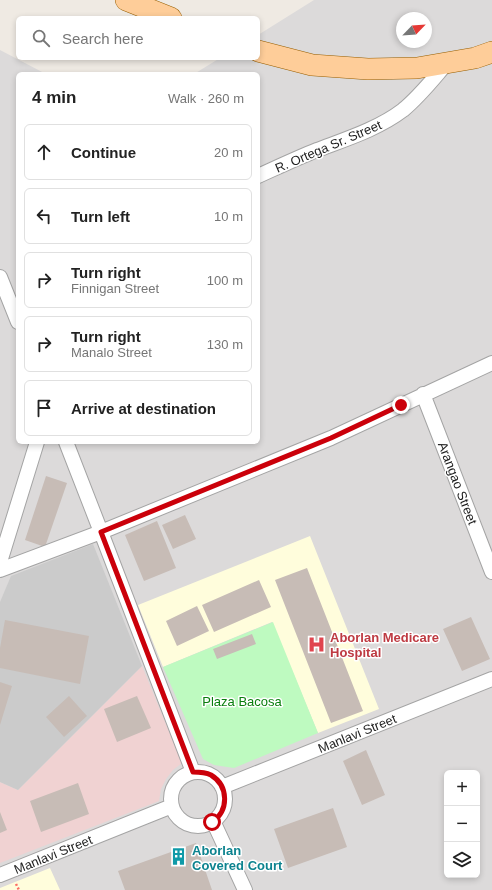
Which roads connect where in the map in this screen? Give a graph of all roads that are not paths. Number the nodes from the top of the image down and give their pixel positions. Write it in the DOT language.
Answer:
graph roads {
  1 [pos="126,0"];
  2 [pos="166,16"];
  3 [pos="260,52"];
  4 [pos="492,52"];
  5 [pos="447,63"];
  6 [pos="260,175"];
  7 [pos="0,277"];
  8 [pos="16,317"];
  9 [pos="492,363"];
  10 [pos="423,394"];
  11 [pos="36,444"];
  12 [pos="67,444"];
  13 [pos="101,532"];
  14 [pos="0,562"];
  15 [pos="0,570"];
  16 [pos="492,572"];
  17 [pos="492,680"];
  18 [pos="193,772"];
  19 [pos="222,786"];
  20 [pos="172,806"];
  21 [pos="213,821"];
  22 [pos="0,875"];
  23 [pos="245,890"];
  1 -- 2 [label="main road"];
  3 -- 5 [label="main road"];
  4 -- 5 [label="main road"];
  5 -- 6 [label="street, R. Ortega Sr. Street"];
  7 -- 8 [label="street"];
  9 -- 10 [label="street"];
  10 -- 13 [label="street"];
  10 -- 16 [label="street, Arangao Street"];
  11 -- 14 [label="street"];
  12 -- 13 [label="street"];
  13 -- 15 [label="street"];
  13 -- 18 [label="street"];
  17 -- 19 [label="street, Manlavi Street"];
  18 -- 19 [label="street"];
  18 -- 20 [label="street"];
  19 -- 21 [label="street"];
  20 -- 21 [label="street"];
  20 -- 22 [label="street, Manlavi Street"];
  21 -- 23 [label="street"];
}
